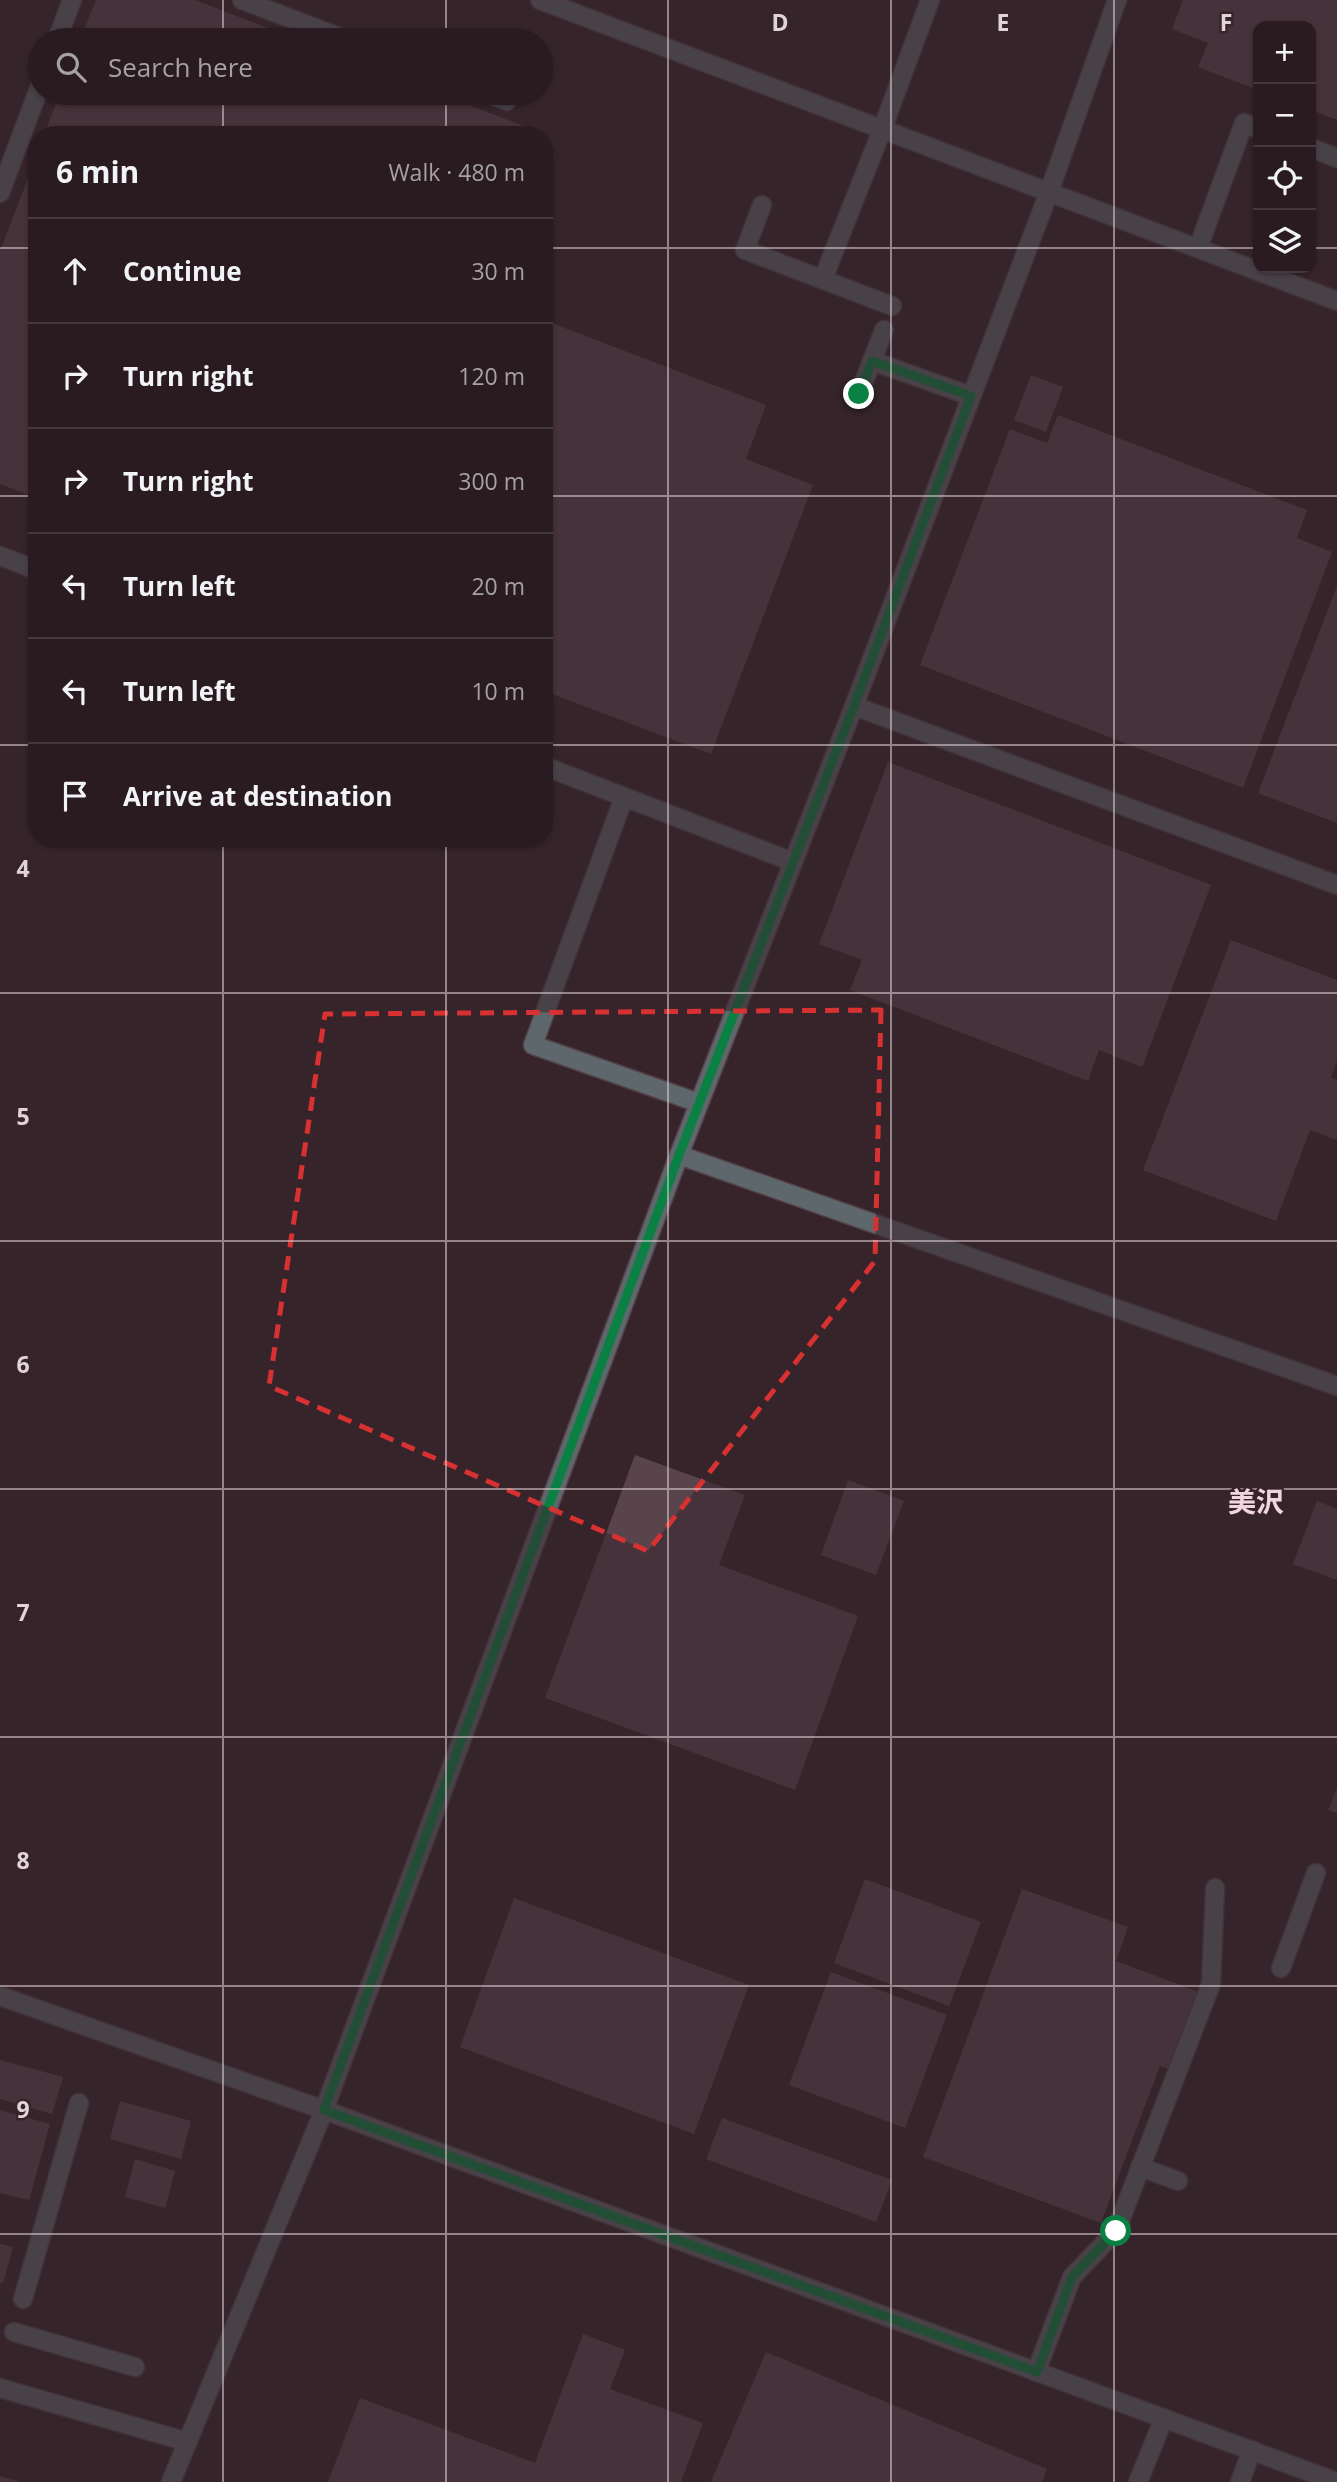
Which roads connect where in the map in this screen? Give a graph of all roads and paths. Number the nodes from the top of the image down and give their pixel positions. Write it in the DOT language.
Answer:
graph roads {
  1 [pos="72,0"];
  2 [pos="242,0"];
  3 [pos="540,0"];
  4 [pos="930,0"];
  5 [pos="1117,0"];
  6 [pos="62,28"];
  7 [pos="316,28"];
  8 [pos="33,105"];
  9 [pos="1253,127"];
  10 [pos="882,130"];
  11 [pos="1316,150"];
  12 [pos="1337,158"];
  13 [pos="1049,192"];
  14 [pos="0,193"];
  15 [pos="762,205"];
  16 [pos="1198,248"];
  17 [pos="823,279"];
  18 [pos="1337,301"];
  19 [pos="892,306"];
  20 [pos="884,330"];
  21 [pos="872,361"];
  22 [pos="859,394"];
  23 [pos="971,396"];
  24 [pos="0,556"];
  25 [pos="28,567"];
  26 [pos="854,706"];
  27 [pos="553,769"];
  28 [pos="624,797"];
  29 [pos="793,862"];
  30 [pos="1337,885"];
  31 [pos="699,1103"];
  32 [pos="679,1155"];
  33 [pos="1337,1386"];
  34 [pos="1316,1873"];
  35 [pos="1215,1888"];
  36 [pos="1281,1968"];
  37 [pos="0,1996"];
  38 [pos="79,2103"];
  39 [pos="324,2110"];
  40 [pos="1140,2167"];
  41 [pos="1178,2181"];
  42 [pos="23,2299"];
  43 [pos="14,2332"];
  44 [pos="135,2367"];
  45 [pos="1037,2372"];
  46 [pos="0,2388"];
  47 [pos="1164,2418"];
  48 [pos="188,2441"];
  49 [pos="1252,2450"];
  50 [pos="171,2482"];
  51 [pos="1138,2482"];
  52 [pos="1240,2482"];
  53 [pos="1337,2482"];
  1 -- 6 [label="street"];
  2 -- 7 [label="street"];
  3 -- 10 [label="street"];
  4 -- 10 [label="street"];
  5 -- 13 [label="street"];
  8 -- 14 [label="street"];
  9 -- 16 [label="street"];
  10 -- 13 [label="street"];
  10 -- 17 [label="street"];
  11 -- 12 [label="street"];
  13 -- 16 [label="street"];
  13 -- 23 [label="street"];
  15 -- 17 [label="street"];
  16 -- 18 [label="street"];
  17 -- 19 [label="street"];
  20 -- 21 [label="street"];
  21 -- 22 [label="street"];
  21 -- 23 [label="street"];
  23 -- 26 [label="street"];
  24 -- 25 [label="street"];
  26 -- 29 [label="street"];
  26 -- 30 [label="street"];
  27 -- 28 [label="street"];
  28 -- 29 [label="street"];
  28 -- 31 [label="street"];
  29 -- 31 [label="street"];
  31 -- 32 [label="street"];
  32 -- 33 [label="street"];
  32 -- 39 [label="street"];
  34 -- 36 [label="street"];
  35 -- 40 [label="street"];
  37 -- 39 [label="street"];
  38 -- 42 [label="street"];
  39 -- 45 [label="street"];
  39 -- 48 [label="street"];
  40 -- 41 [label="street"];
  40 -- 45 [label="street"];
  43 -- 44 [label="street"];
  45 -- 47 [label="street"];
  46 -- 48 [label="street"];
  47 -- 49 [label="street"];
  47 -- 51 [label="street"];
  48 -- 50 [label="street"];
  49 -- 52 [label="street"];
  49 -- 53 [label="street"];
}
